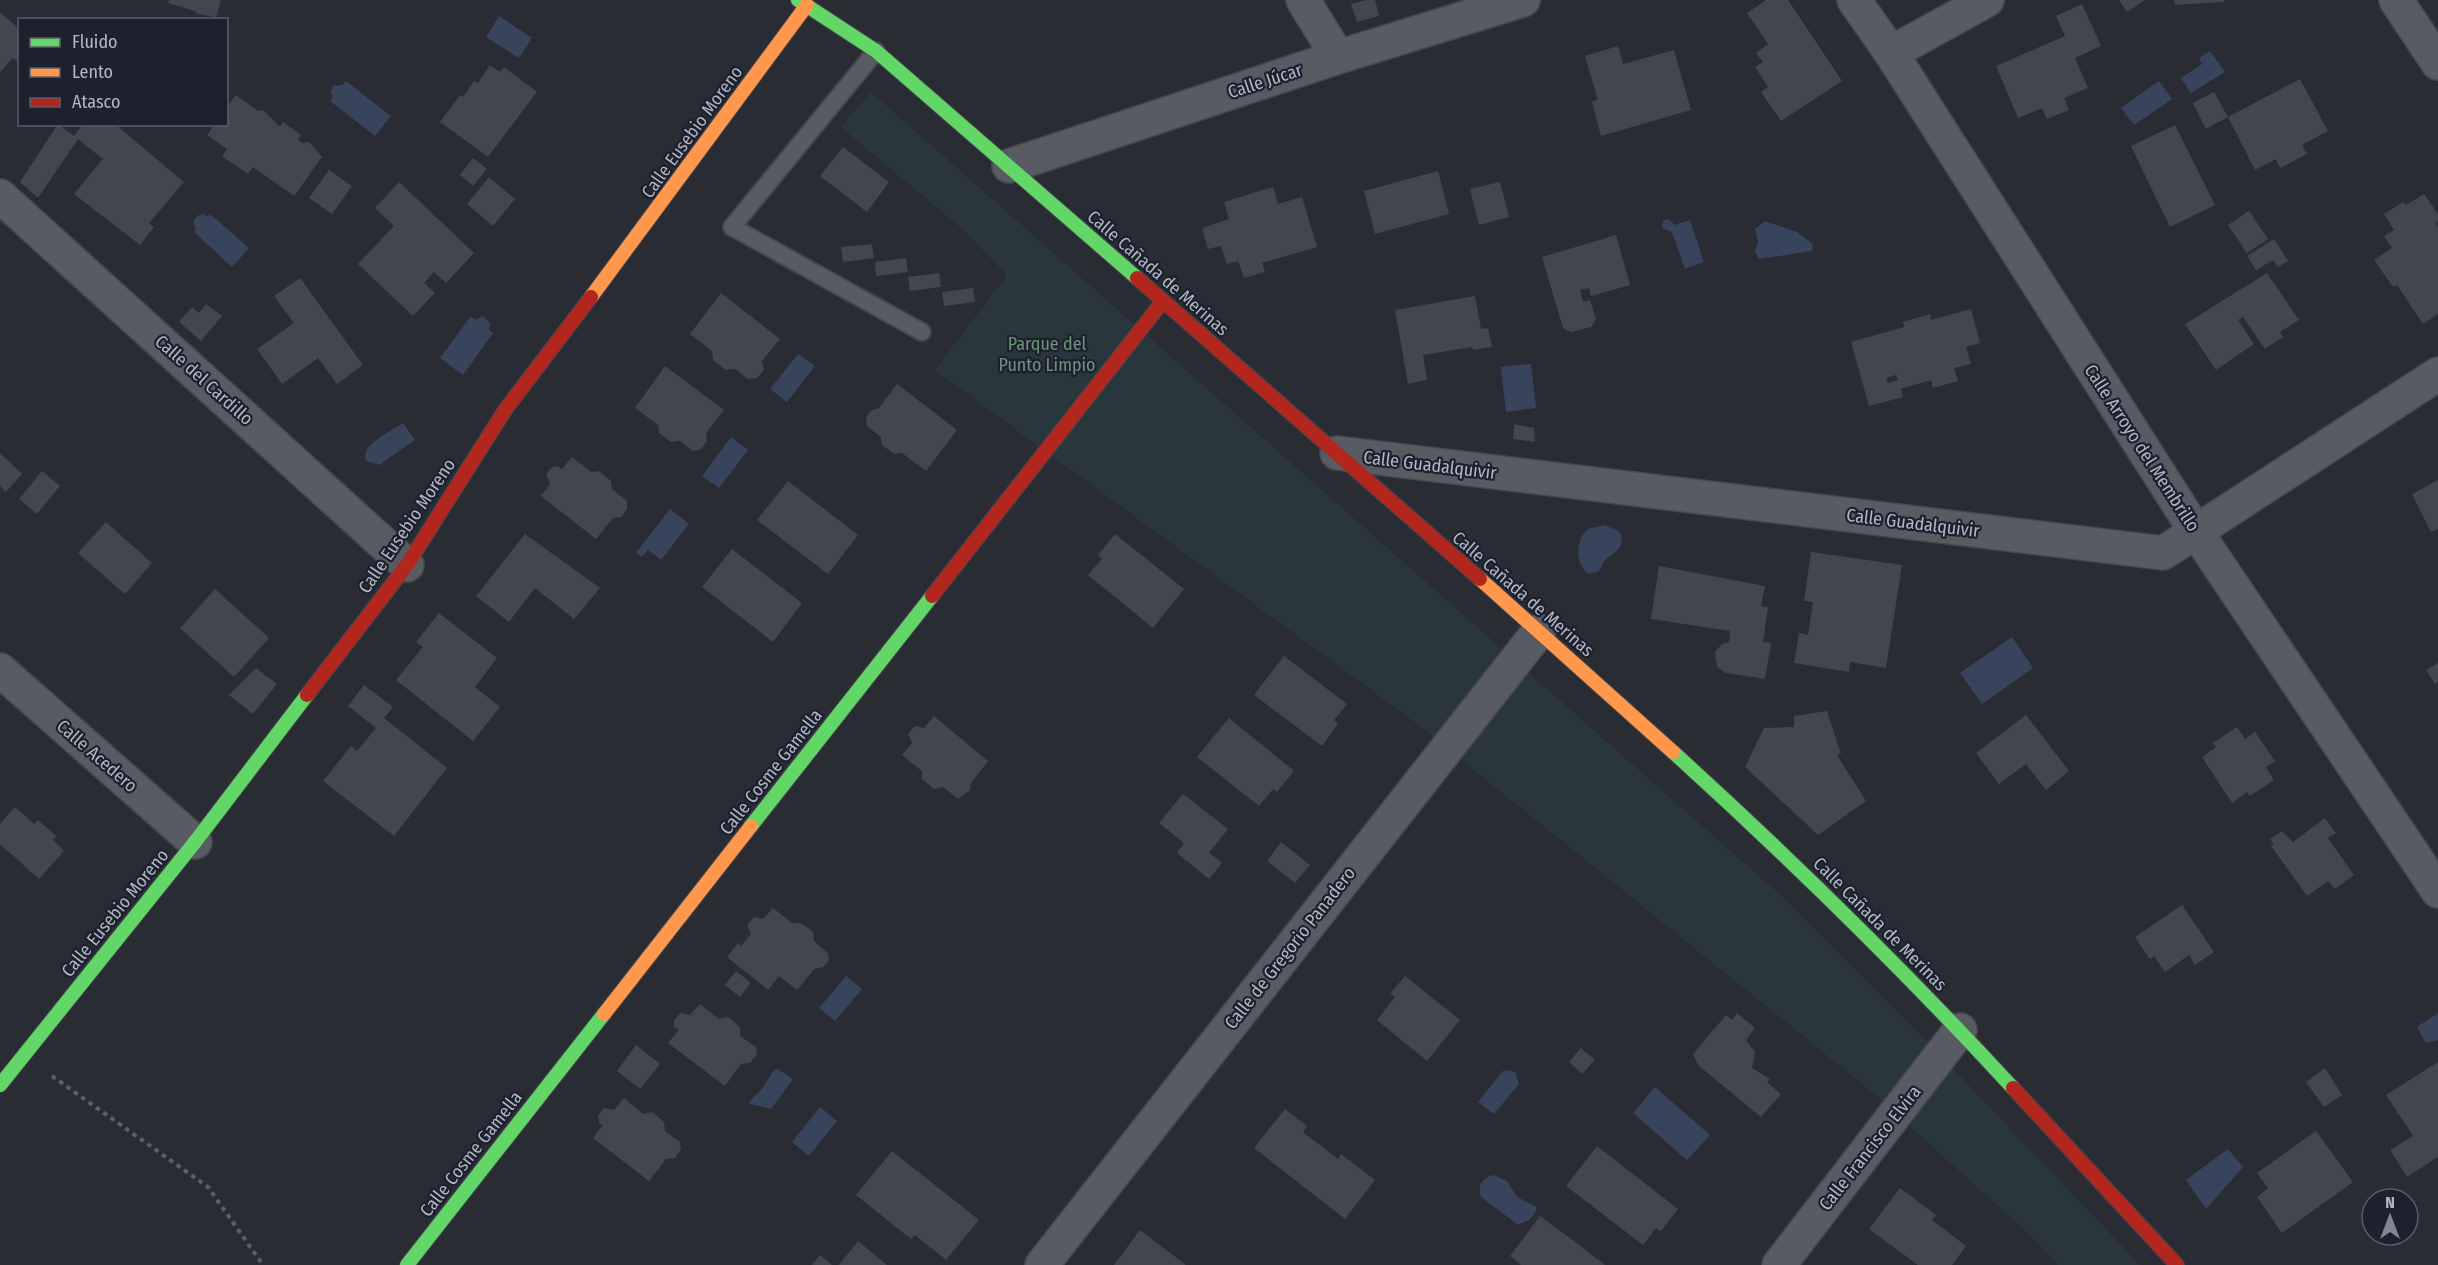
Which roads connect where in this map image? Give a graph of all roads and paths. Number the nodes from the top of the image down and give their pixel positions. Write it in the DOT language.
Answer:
graph roads {
  1 [pos="1303,0"];
  2 [pos="1523,0"];
  3 [pos="1854,0"];
  4 [pos="1988,0"];
  5 [pos="2396,0"];
  6 [pos="803,3"];
  7 [pos="876,51"];
  8 [pos="1891,53"];
  9 [pos="1338,57"];
  10 [pos="2438,63"];
  11 [pos="1009,166"];
  12 [pos="0,196"];
  13 [pos="1163,301"];
  14 [pos="922,332"];
  15 [pos="2438,375"];
  16 [pos="1337,453"];
  17 [pos="2195,531"];
  18 [pos="407,565"];
  19 [pos="1539,631"];
  20 [pos="0,670"];
  21 [pos="195,842"];
  22 [pos="2438,891"];
  23 [pos="1960,1030"];
  24 [pos="23,1056"];
  25 [pos="0,1085"];
  26 [pos="263,1265"];
  27 [pos="407,1265"];
  28 [pos="1042,1265"];
  29 [pos="1779,1265"];
  30 [pos="2177,1265"];
  1 -- 9 [label="street"];
  2 -- 9 [label="street, Calle Júcar"];
  3 -- 8 [label="street, Calle Arroyo del Membrillo"];
  4 -- 8 [label="street"];
  5 -- 10 [label="street"];
  6 -- 7 [label="street, Calle Cañada de Merinas"];
  6 -- 18 [label="street, Calle Eusebio Moreno"];
  7 -- 11 [label="street, Calle Cañada de Merinas"];
  7 -- 14 [label="lane"];
  8 -- 17 [label="street, Calle Arroyo del Membrillo"];
  9 -- 11 [label="street, Calle Júcar"];
  11 -- 13 [label="street, Calle Cañada de Merinas"];
  12 -- 18 [label="street, Calle del Cardillo"];
  13 -- 16 [label="street, Calle Cañada de Merinas"];
  13 -- 27 [label="street, Calle Cosme Gamella"];
  15 -- 17 [label="street, Calle Guadalquivir"];
  16 -- 17 [label="street, Calle Guadalquivir"];
  16 -- 19 [label="street, Calle Cañada de Merinas"];
  17 -- 22 [label="street, Calle Arroyo del Membrillo"];
  18 -- 21 [label="street, Calle Eusebio Moreno"];
  19 -- 23 [label="street, Calle Cañada de Merinas"];
  19 -- 28 [label="street, Calle de Gregorio Panadero"];
  20 -- 21 [label="street, Calle Acedero"];
  21 -- 24 [label="street, Calle Eusebio Moreno"];
  23 -- 29 [label="street, Calle Francisco Elvira"];
  23 -- 30 [label="street, Calle Cañada de Merinas"];
  24 -- 25 [label="street, Calle Eusebio Moreno"];
  24 -- 26 [label="path"];
}
